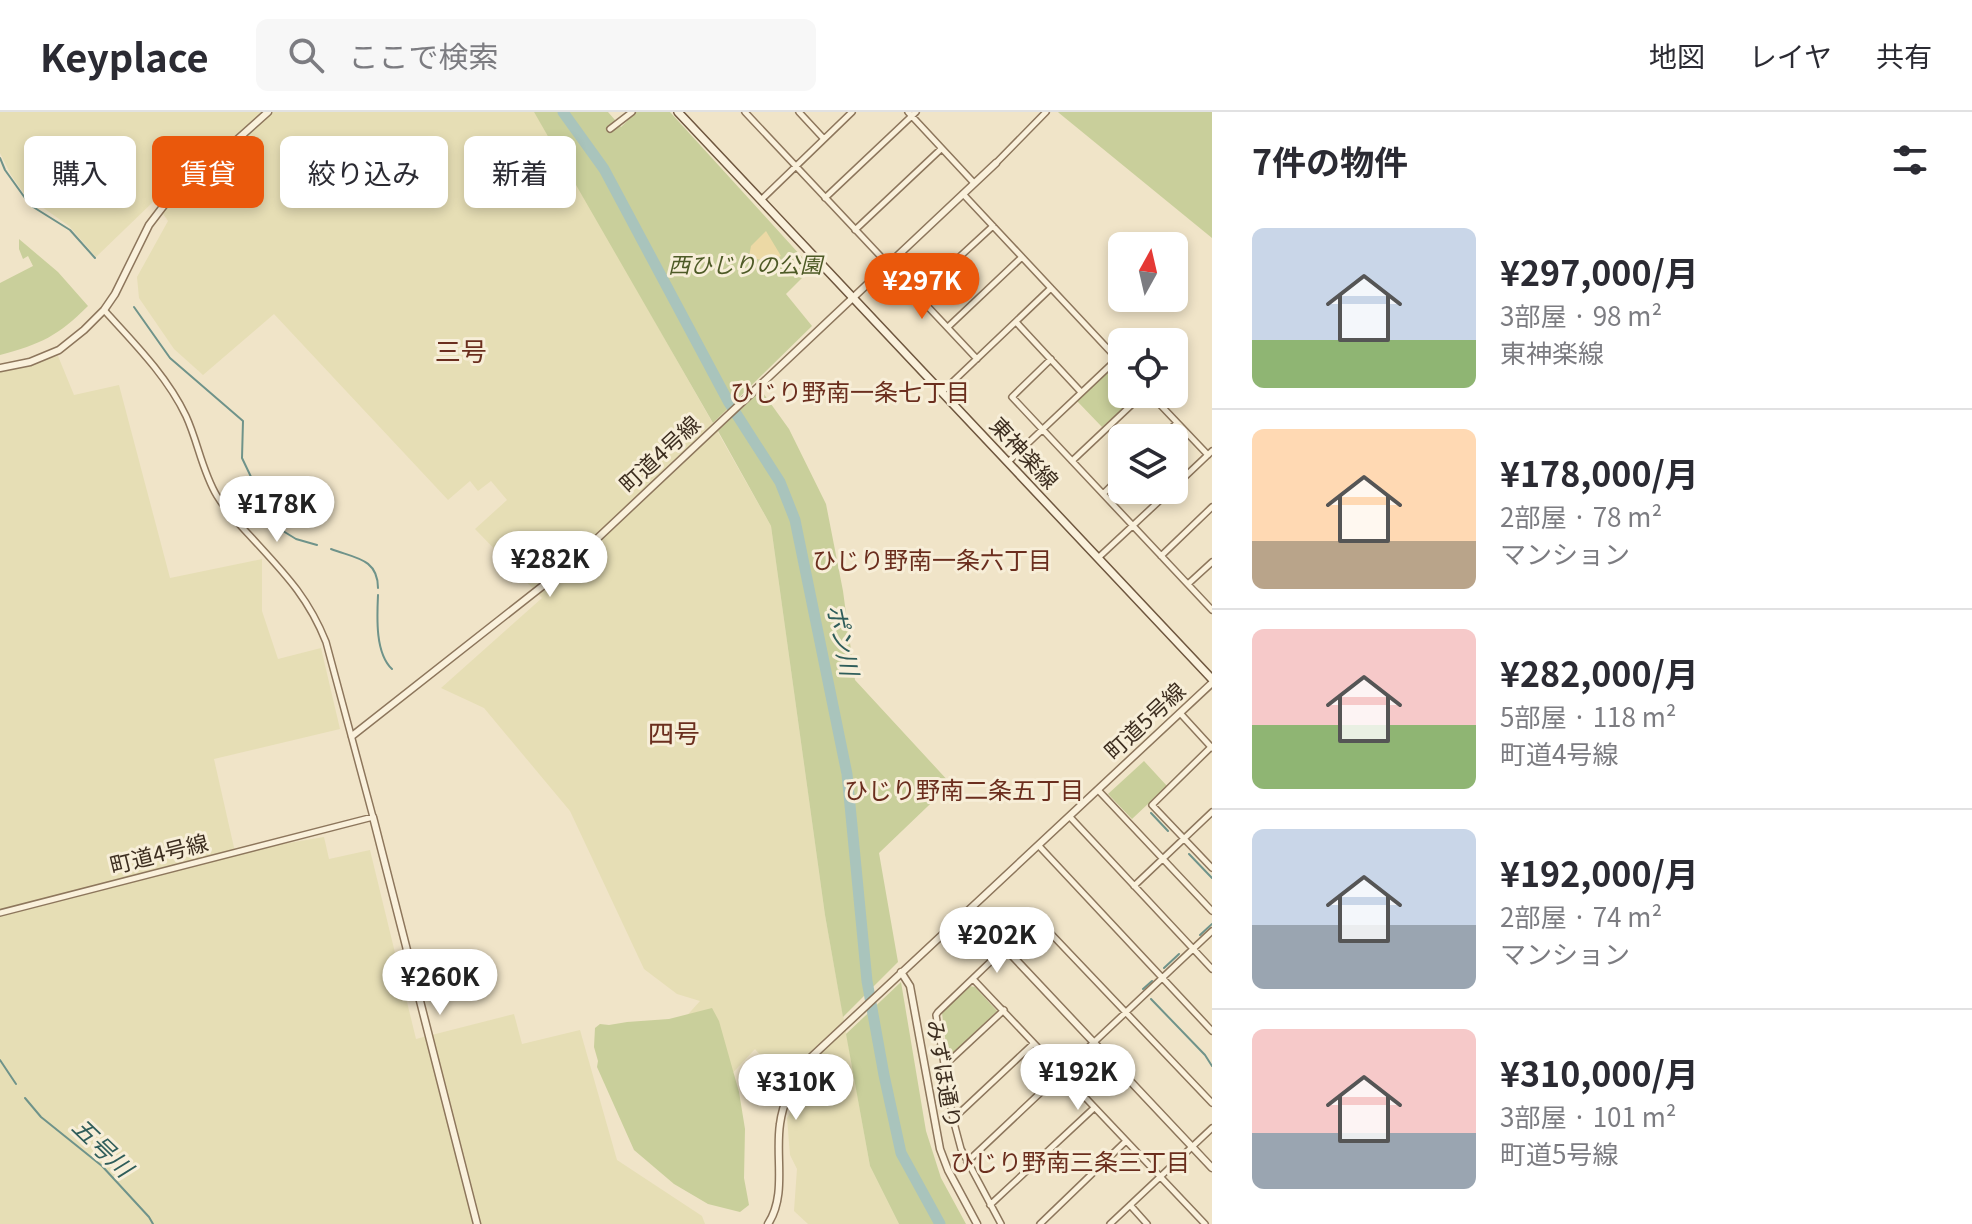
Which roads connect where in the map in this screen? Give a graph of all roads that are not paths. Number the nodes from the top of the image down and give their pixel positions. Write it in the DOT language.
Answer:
graph roads {
  1 [pos="268,112"];
  2 [pos="632,112"];
  3 [pos="678,112"];
  4 [pos="745,112"];
  5 [pos="799,112"];
  6 [pos="852,112"];
  7 [pos="1046,112"];
  8 [pos="912,113"];
  9 [pos="610,129"];
  10 [pos="824,139"];
  11 [pos="941,149"];
  12 [pos="996,163"];
  13 [pos="795,166"];
  14 [pos="974,183"];
  15 [pos="963,194"];
  16 [pos="825,198"];
  17 [pos="761,200"];
  18 [pos="993,226"];
  19 [pos="855,230"];
  20 [pos="1022,257"];
  21 [pos="888,264"];
  22 [pos="1051,288"];
  23 [pos="917,296"];
  24 [pos="853,297"];
  25 [pos="104,310"];
  26 [pos="1016,322"];
  27 [pos="948,327"];
  28 [pos="1108,349"];
  29 [pos="977,359"];
  30 [pos="1051,359"];
  31 [pos="1108,367"];
  32 [pos="0,368"];
  33 [pos="942,392"];
  34 [pos="1081,392"];
  35 [pos="1128,408"];
  36 [pos="1163,408"];
  37 [pos="1177,423"];
  38 [pos="1042,429"];
  39 [pos="1210,453"];
  40 [pos="1072,461"];
  41 [pos="1008,462"];
  42 [pos="1188,473"];
  43 [pos="1108,489"];
  44 [pos="1103,494"];
  45 [pos="1156,504"];
  46 [pos="1212,507"];
  47 [pos="1133,526"];
  48 [pos="1161,556"];
  49 [pos="1098,558"];
  50 [pos="1212,562"];
  51 [pos="1188,584"];
  52 [pos="1212,610"];
  53 [pos="1212,681"];
  54 [pos="1180,713"];
  55 [pos="352,736"];
  56 [pos="1212,747"];
  57 [pos="1098,790"];
  58 [pos="1212,812"];
  59 [pos="373,817"];
  60 [pos="1070,817"];
  61 [pos="1184,838"];
  62 [pos="1039,846"];
  63 [pos="1162,858"];
  64 [pos="1212,868"];
  65 [pos="1134,886"];
  66 [pos="970,911"];
  67 [pos="1212,911"];
  68 [pos="0,913"];
  69 [pos="1212,931"];
  70 [pos="1005,948"];
  71 [pos="1193,949"];
  72 [pos="1212,969"];
  73 [pos="901,972"];
  74 [pos="973,979"];
  75 [pos="1163,979"];
  76 [pos="1004,1010"];
  77 [pos="1126,1013"];
  78 [pos="1212,1031"];
  79 [pos="1094,1043"];
  80 [pos="1033,1044"];
  81 [pos="945,1065"];
  82 [pos="1062,1074"];
  83 [pos="1212,1103"];
  84 [pos="1094,1108"];
  85 [pos="953,1119"];
  86 [pos="1212,1128"];
  87 [pos="1126,1141"];
  88 [pos="1192,1147"];
  89 [pos="967,1162"];
  90 [pos="1212,1168"];
  91 [pos="1160,1177"];
  92 [pos="990,1205"];
  93 [pos="1130,1205"];
  94 [pos="477,1224"];
  95 [pos="768,1224"];
  96 [pos="977,1224"];
  97 [pos="1001,1224"];
  98 [pos="1040,1224"];
  99 [pos="1110,1224"];
  100 [pos="1147,1224"];
  101 [pos="1205,1224"];
  1 -- 25 [label="street"];
  2 -- 9 [label="street"];
  3 -- 17 [label="main road, 東神楽線"];
  4 -- 13 [label="street"];
  5 -- 10 [label="street"];
  6 -- 10 [label="street"];
  7 -- 12 [label="street, 町道4号線"];
  8 -- 11 [label="street"];
  8 -- 16 [label="street"];
  10 -- 13 [label="street"];
  11 -- 14 [label="street"];
  11 -- 19 [label="street"];
  12 -- 14 [label="street, 町道4号線"];
  13 -- 16 [label="street"];
  13 -- 17 [label="street"];
  14 -- 15 [label="street, 町道4号線"];
  15 -- 18 [label="street"];
  15 -- 21 [label="street, 町道4号線"];
  16 -- 19 [label="street"];
  17 -- 24 [label="main road, 東神楽線"];
  18 -- 20 [label="street"];
  18 -- 23 [label="street"];
  19 -- 21 [label="street"];
  20 -- 22 [label="street"];
  20 -- 27 [label="street"];
  21 -- 23 [label="street"];
  21 -- 24 [label="street, 町道4号線"];
  22 -- 26 [label="street"];
  22 -- 28 [label="street"];
  23 -- 27 [label="street"];
  24 -- 33 [label="main road, 東神楽線"];
  24 -- 55 [label="street, 町道4号線"];
  25 -- 32 [label="street"];
  25 -- 55 [label="street"];
  26 -- 29 [label="street"];
  26 -- 30 [label="street"];
  27 -- 29 [label="street"];
  29 -- 33 [label="street"];
  30 -- 34 [label="street"];
  30 -- 38 [label="street"];
  31 -- 34 [label="street"];
  33 -- 41 [label="main road, 東神楽線"];
  34 -- 38 [label="street"];
  35 -- 40 [label="street"];
  36 -- 37 [label="street"];
  37 -- 39 [label="street"];
  38 -- 40 [label="street"];
  38 -- 41 [label="street"];
  39 -- 42 [label="street"];
  40 -- 44 [label="street"];
  41 -- 49 [label="main road, 東神楽線"];
  43 -- 44 [label="street"];
  44 -- 47 [label="street"];
  45 -- 47 [label="street"];
  46 -- 48 [label="street"];
  47 -- 48 [label="street"];
  47 -- 49 [label="street"];
  48 -- 51 [label="street"];
  49 -- 53 [label="main road, 東神楽線"];
  50 -- 51 [label="street"];
  51 -- 52 [label="street"];
  53 -- 54 [label="street, 町道5号線"];
  54 -- 56 [label="street"];
  54 -- 57 [label="street, 町道5号線"];
  55 -- 59 [label="street"];
  56 -- 61 [label="street"];
  57 -- 60 [label="street, 町道5号線"];
  57 -- 63 [label="street"];
  58 -- 61 [label="street"];
  59 -- 68 [label="street, 町道4号線"];
  59 -- 94 [label="street"];
  60 -- 62 [label="street, 町道5号線"];
  60 -- 65 [label="street"];
  61 -- 63 [label="street"];
  61 -- 64 [label="street"];
  62 -- 66 [label="street, 町道5号線"];
  62 -- 75 [label="street"];
  63 -- 65 [label="street"];
  63 -- 67 [label="street"];
  65 -- 71 [label="street"];
  66 -- 70 [label="street"];
  66 -- 73 [label="street, 町道5号線"];
  69 -- 71 [label="street"];
  70 -- 74 [label="street"];
  70 -- 77 [label="street"];
  70 -- 79 [label="street"];
  71 -- 72 [label="street"];
  71 -- 75 [label="street"];
  73 -- 95 [label="street, 町道5号線"];
  73 -- 96 [label="street, みずほ通り"];
  74 -- 76 [label="street"];
  74 -- 81 [label="street"];
  75 -- 77 [label="street"];
  75 -- 78 [label="street"];
  76 -- 80 [label="street"];
  76 -- 81 [label="street"];
  77 -- 79 [label="street"];
  77 -- 83 [label="street"];
  79 -- 82 [label="street"];
  79 -- 88 [label="street"];
  80 -- 82 [label="street"];
  80 -- 85 [label="street"];
  81 -- 85 [label="street"];
  82 -- 84 [label="street"];
  82 -- 89 [label="street"];
  84 -- 87 [label="street"];
  84 -- 92 [label="street"];
  85 -- 89 [label="street"];
  86 -- 88 [label="street"];
  87 -- 91 [label="street"];
  87 -- 98 [label="street"];
  88 -- 90 [label="street"];
  88 -- 91 [label="street"];
  89 -- 92 [label="street"];
  91 -- 93 [label="street"];
  91 -- 101 [label="street"];
  92 -- 97 [label="street"];
  93 -- 99 [label="street"];
  93 -- 100 [label="street"];
}
